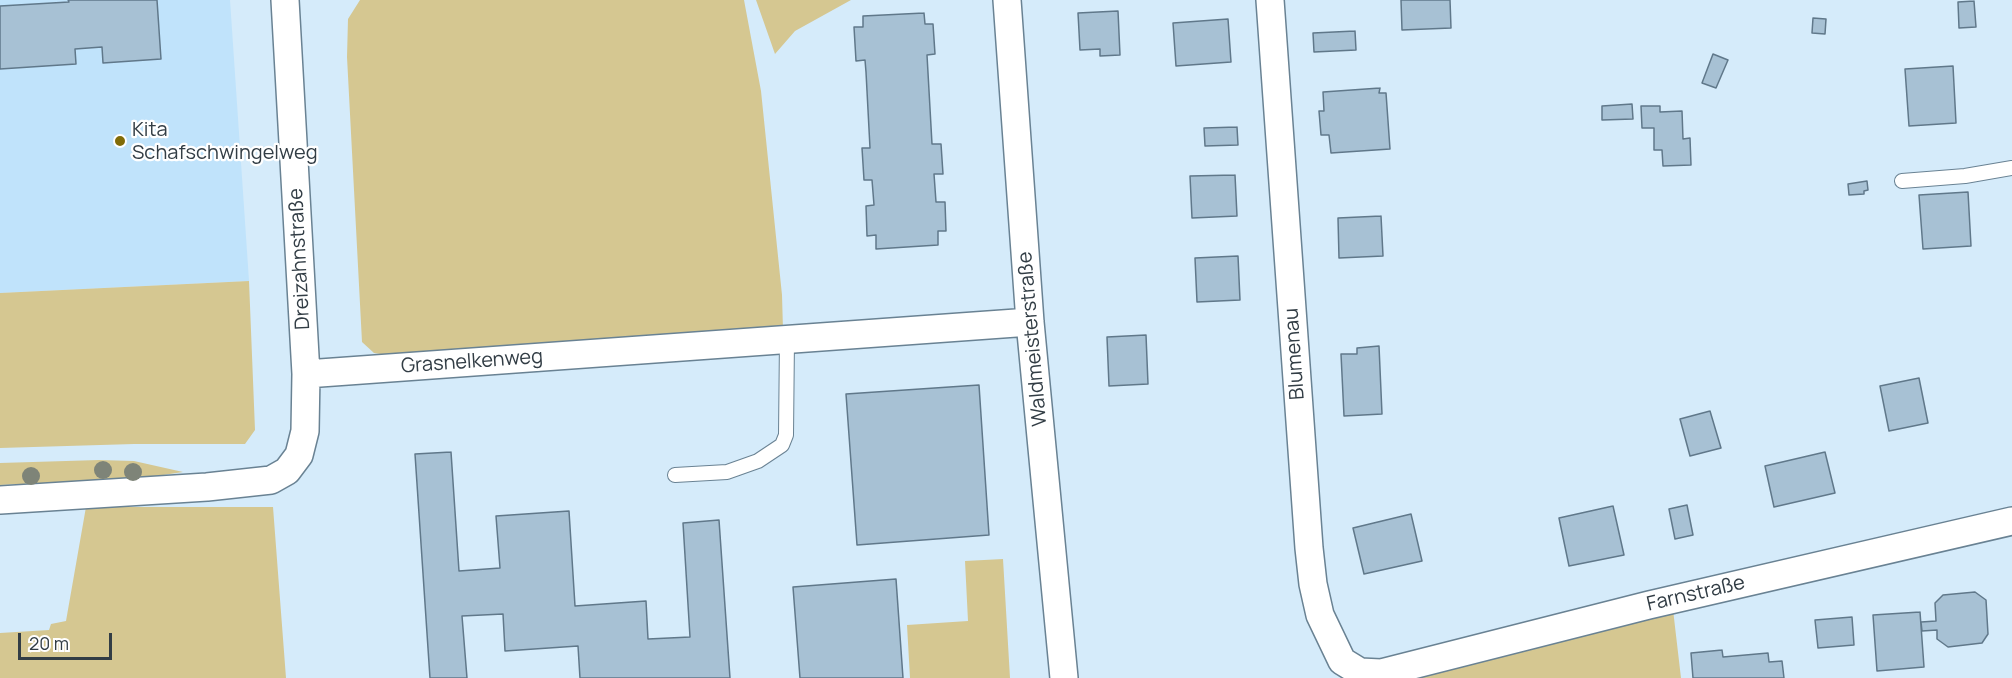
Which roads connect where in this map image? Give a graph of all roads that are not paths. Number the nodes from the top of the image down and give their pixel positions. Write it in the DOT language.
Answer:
graph roads {
  1 [pos="285,0"];
  2 [pos="1007,0"];
  3 [pos="1270,0"];
  4 [pos="2012,168"];
  5 [pos="1902,182"];
  6 [pos="1030,322"];
  7 [pos="787,339"];
  8 [pos="306,374"];
  9 [pos="675,475"];
  10 [pos="0,500"];
  11 [pos="2012,521"];
  12 [pos="1381,673"];
  13 [pos="1064,678"];
  1 -- 8 [label="street, Dreizahnstraße"];
  2 -- 6 [label="street, Waldmeisterstraße"];
  3 -- 12 [label="street, Blumenau"];
  4 -- 5 [label="lane"];
  6 -- 7 [label="street, Grasnelkenweg"];
  6 -- 13 [label="street, Waldmeisterstraße"];
  7 -- 8 [label="street, Grasnelkenweg"];
  7 -- 9 [label="lane"];
  8 -- 10 [label="street"];
  11 -- 12 [label="street, Farnstraße"];
}
